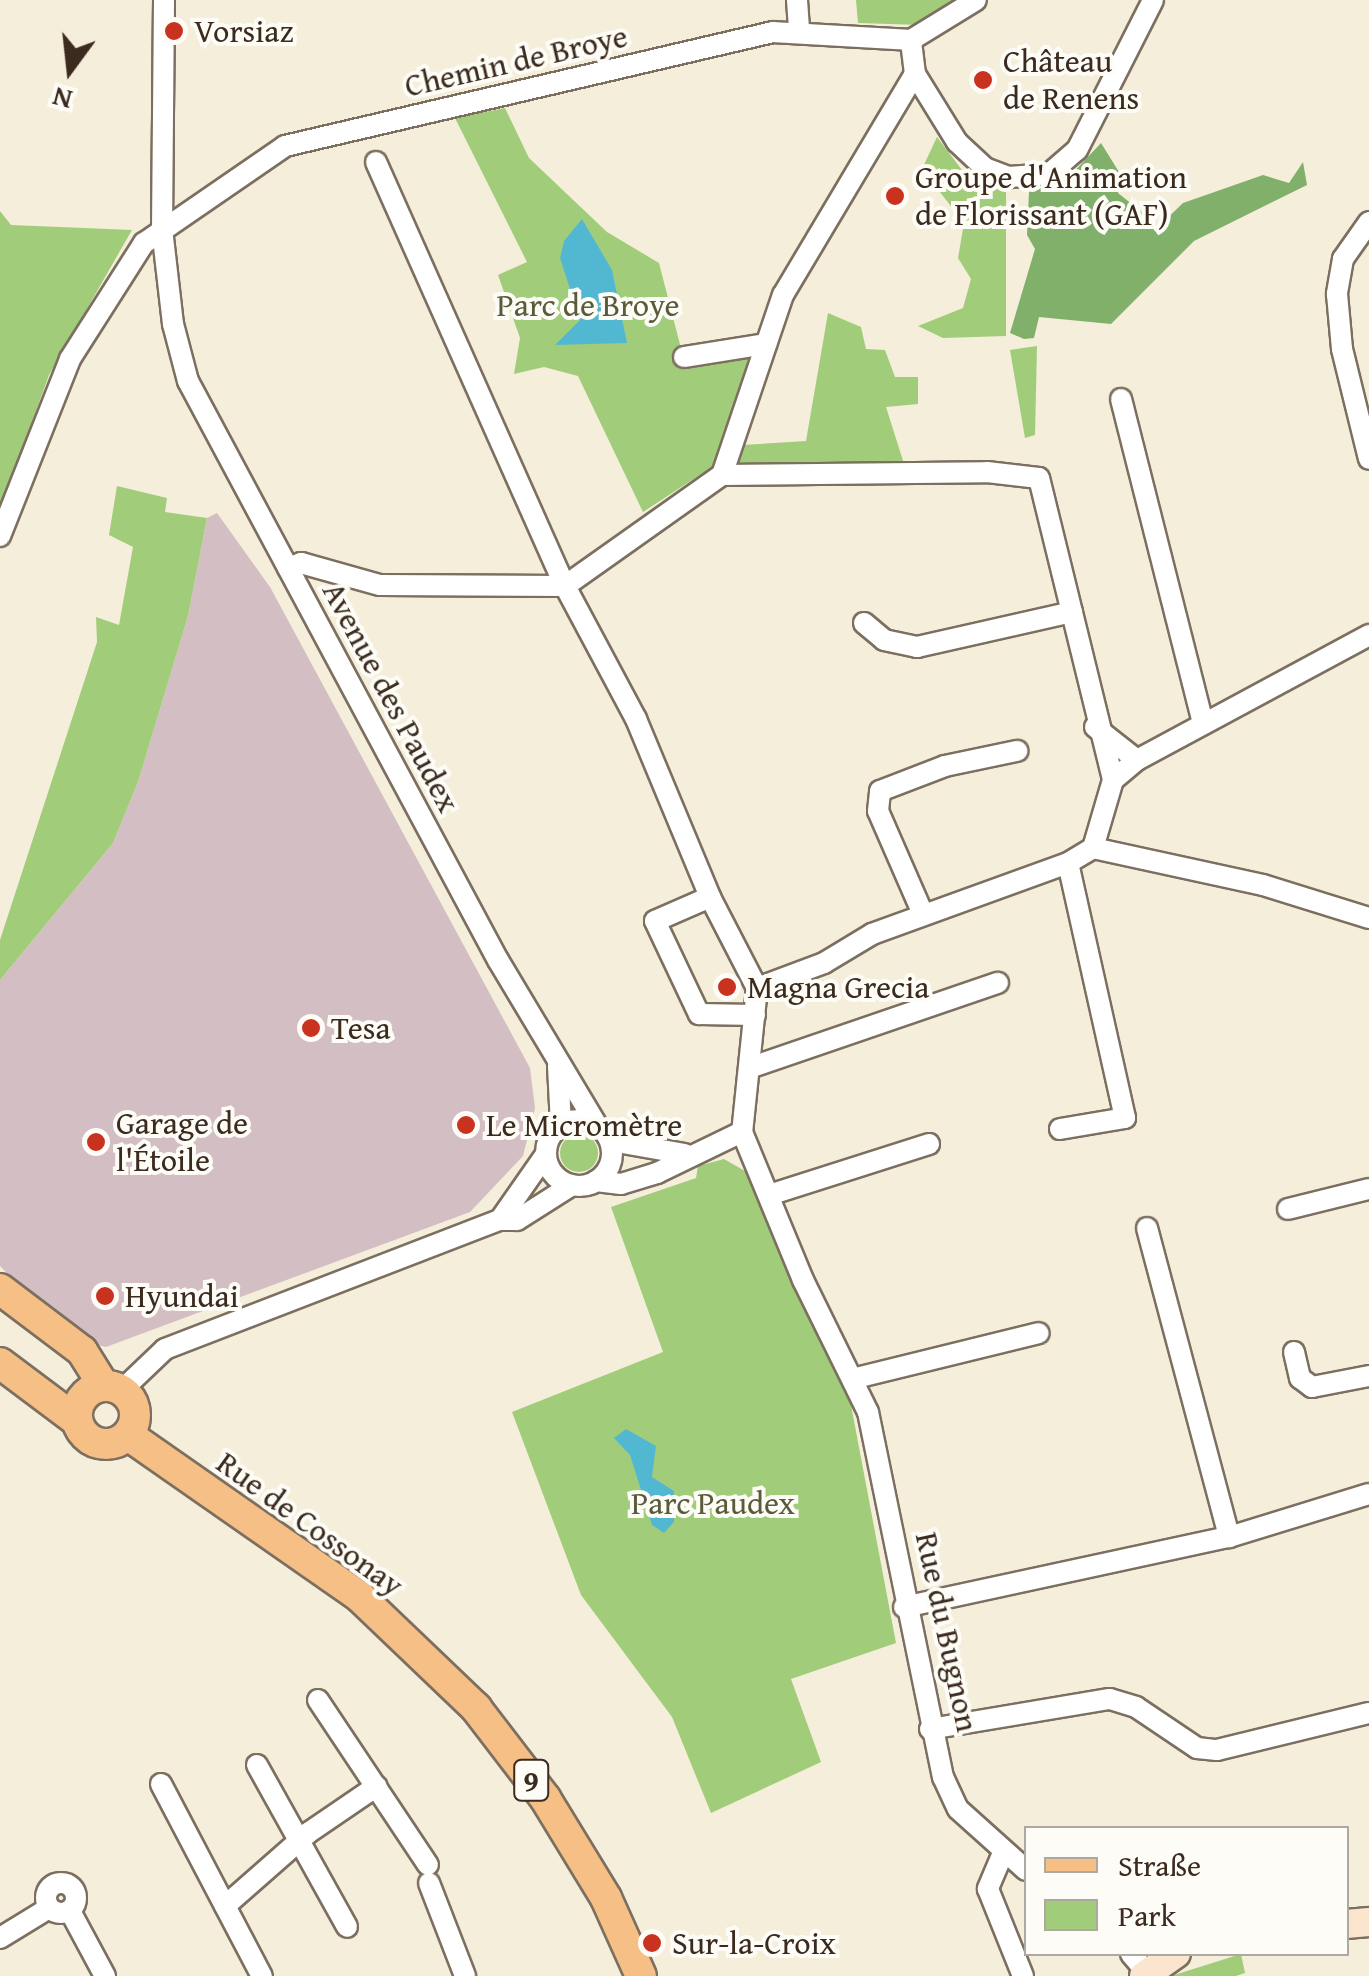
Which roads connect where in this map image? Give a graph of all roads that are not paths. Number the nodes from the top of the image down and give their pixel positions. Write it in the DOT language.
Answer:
graph roads {
  1 [pos="164,0"];
  2 [pos="796,0"];
  3 [pos="976,0"];
  4 [pos="1153,0"];
  5 [pos="799,30"];
  6 [pos="910,40"];
  7 [pos="915,74"];
  8 [pos="376,162"];
  9 [pos="1369,222"];
  10 [pos="162,229"];
  11 [pos="1369,249"];
  12 [pos="1343,259"];
  13 [pos="766,344"];
  14 [pos="684,357"];
  15 [pos="1121,399"];
  16 [pos="1369,459"];
  17 [pos="722,475"];
  18 [pos="0,536"];
  19 [pos="288,568"];
  20 [pos="565,586"];
  21 [pos="1072,612"];
  22 [pos="864,623"];
  23 [pos="1369,635"];
  24 [pos="1204,724"];
  25 [pos="1095,727"];
  26 [pos="1017,751"];
  27 [pos="1136,760"];
  28 [pos="1113,780"];
  29 [pos="1093,848"];
  30 [pos="1068,863"];
  31 [pos="710,897"];
  32 [pos="923,914"];
  33 [pos="1369,918"];
  34 [pos="998,982"];
  35 [pos="757,988"];
  36 [pos="754,1016"];
  37 [pos="558,1066"];
  38 [pos="752,1067"];
  39 [pos="596,1124"];
  40 [pos="561,1125"];
  41 [pos="1060,1129"];
  42 [pos="742,1132"];
  43 [pos="610,1141"];
  44 [pos="929,1144"];
  45 [pos="546,1154"];
  46 [pos="686,1154"];
  47 [pos="596,1182"];
  48 [pos="572,1186"];
  49 [pos="1369,1188"];
  50 [pos="769,1194"];
  51 [pos="1288,1208"];
  52 [pos="500,1220"];
  53 [pos="1148,1228"];
  54 [pos="0,1289"];
  55 [pos="1039,1333"];
  56 [pos="1294,1352"];
  57 [pos="0,1363"];
  58 [pos="1369,1376"];
  59 [pos="856,1378"];
  60 [pos="112,1387"];
  61 [pos="76,1420"];
  62 [pos="128,1435"];
  63 [pos="1369,1494"];
  64 [pos="1229,1537"];
  65 [pos="904,1606"];
  66 [pos="318,1700"];
  67 [pos="1369,1714"];
  68 [pos="930,1729"];
  69 [pos="257,1766"];
  70 [pos="161,1784"];
  71 [pos="377,1786"];
  72 [pos="296,1844"];
  73 [pos="1003,1853"];
  74 [pos="1024,1869"];
  75 [pos="225,1906"];
  76 [pos="347,1927"];
  77 [pos="0,1938"];
  78 [pos="1170,1956"];
  79 [pos="1140,1966"];
  80 [pos="105,1976"];
  81 [pos="262,1976"];
  82 [pos="465,1976"];
  83 [pos="641,1976"];
  84 [pos="1024,1976"];
  1 -- 10 [label="street, Avenue des Paudex"];
  2 -- 5 [label="street"];
  3 -- 6 [label="street"];
  4 -- 7 [label="street"];
  5 -- 6 [label="street, Chemin de Broye"];
  5 -- 10 [label="street, Chemin de Broye"];
  6 -- 7 [label="street"];
  7 -- 13 [label="street"];
  8 -- 20 [label="street"];
  9 -- 12 [label="street"];
  10 -- 18 [label="street, Chemin de Broye"];
  10 -- 19 [label="street, Avenue des Paudex"];
  11 -- 12 [label="street"];
  12 -- 16 [label="street"];
  13 -- 14 [label="street"];
  13 -- 17 [label="street"];
  15 -- 24 [label="street"];
  17 -- 20 [label="street"];
  17 -- 21 [label="street"];
  19 -- 20 [label="street"];
  19 -- 37 [label="street, Avenue des Paudex"];
  20 -- 31 [label="street"];
  21 -- 22 [label="street"];
  21 -- 25 [label="street"];
  23 -- 24 [label="street"];
  24 -- 27 [label="street"];
  25 -- 27 [label="street"];
  25 -- 28 [label="street"];
  26 -- 32 [label="street"];
  27 -- 28 [label="street"];
  28 -- 29 [label="street"];
  29 -- 30 [label="street"];
  29 -- 33 [label="street"];
  30 -- 32 [label="street"];
  30 -- 41 [label="street"];
  31 -- 35 [label="street"];
  31 -- 36 [label="street"];
  32 -- 35 [label="street"];
  34 -- 38 [label="street"];
  35 -- 36 [label="street"];
  36 -- 38 [label="street"];
  37 -- 39 [label="street, Avenue des Paudex"];
  37 -- 40 [label="street, Avenue des Paudex"];
  38 -- 42 [label="street"];
  39 -- 40 [label="street"];
  39 -- 43 [label="street"];
  40 -- 45 [label="street"];
  42 -- 46 [label="street"];
  42 -- 50 [label="street, Rue du Bugnon"];
  43 -- 46 [label="street"];
  43 -- 47 [label="street"];
  44 -- 50 [label="street"];
  45 -- 48 [label="street"];
  45 -- 52 [label="street"];
  46 -- 47 [label="street"];
  47 -- 48 [label="street"];
  48 -- 52 [label="street"];
  49 -- 51 [label="street"];
  50 -- 59 [label="street, Rue du Bugnon"];
  52 -- 60 [label="street"];
  53 -- 64 [label="street"];
  54 -- 60 [label="main road"];
  55 -- 59 [label="street"];
  56 -- 58 [label="street"];
  57 -- 61 [label="main road, Rue de Cossonay / 9"];
  59 -- 65 [label="street, Rue du Bugnon"];
  60 -- 61 [label="main road"];
  60 -- 62 [label="main road"];
  61 -- 62 [label="main road, Rue de Cossonay / 9"];
  62 -- 83 [label="main road, Rue de Cossonay / 9"];
  63 -- 64 [label="street"];
  64 -- 65 [label="street"];
  65 -- 68 [label="street, Rue du Bugnon"];
  66 -- 71 [label="street"];
  67 -- 68 [label="street"];
  68 -- 73 [label="street, Rue du Bugnon"];
  69 -- 72 [label="street"];
  70 -- 75 [label="street"];
  71 -- 72 [label="street"];
  71 -- 82 [label="street"];
  72 -- 75 [label="street"];
  72 -- 76 [label="street"];
  73 -- 74 [label="street, Rue du Bugnon"];
  73 -- 84 [label="street"];
  75 -- 81 [label="street"];
  77 -- 80 [label="street"];
  78 -- 79 [label="street"];
}
